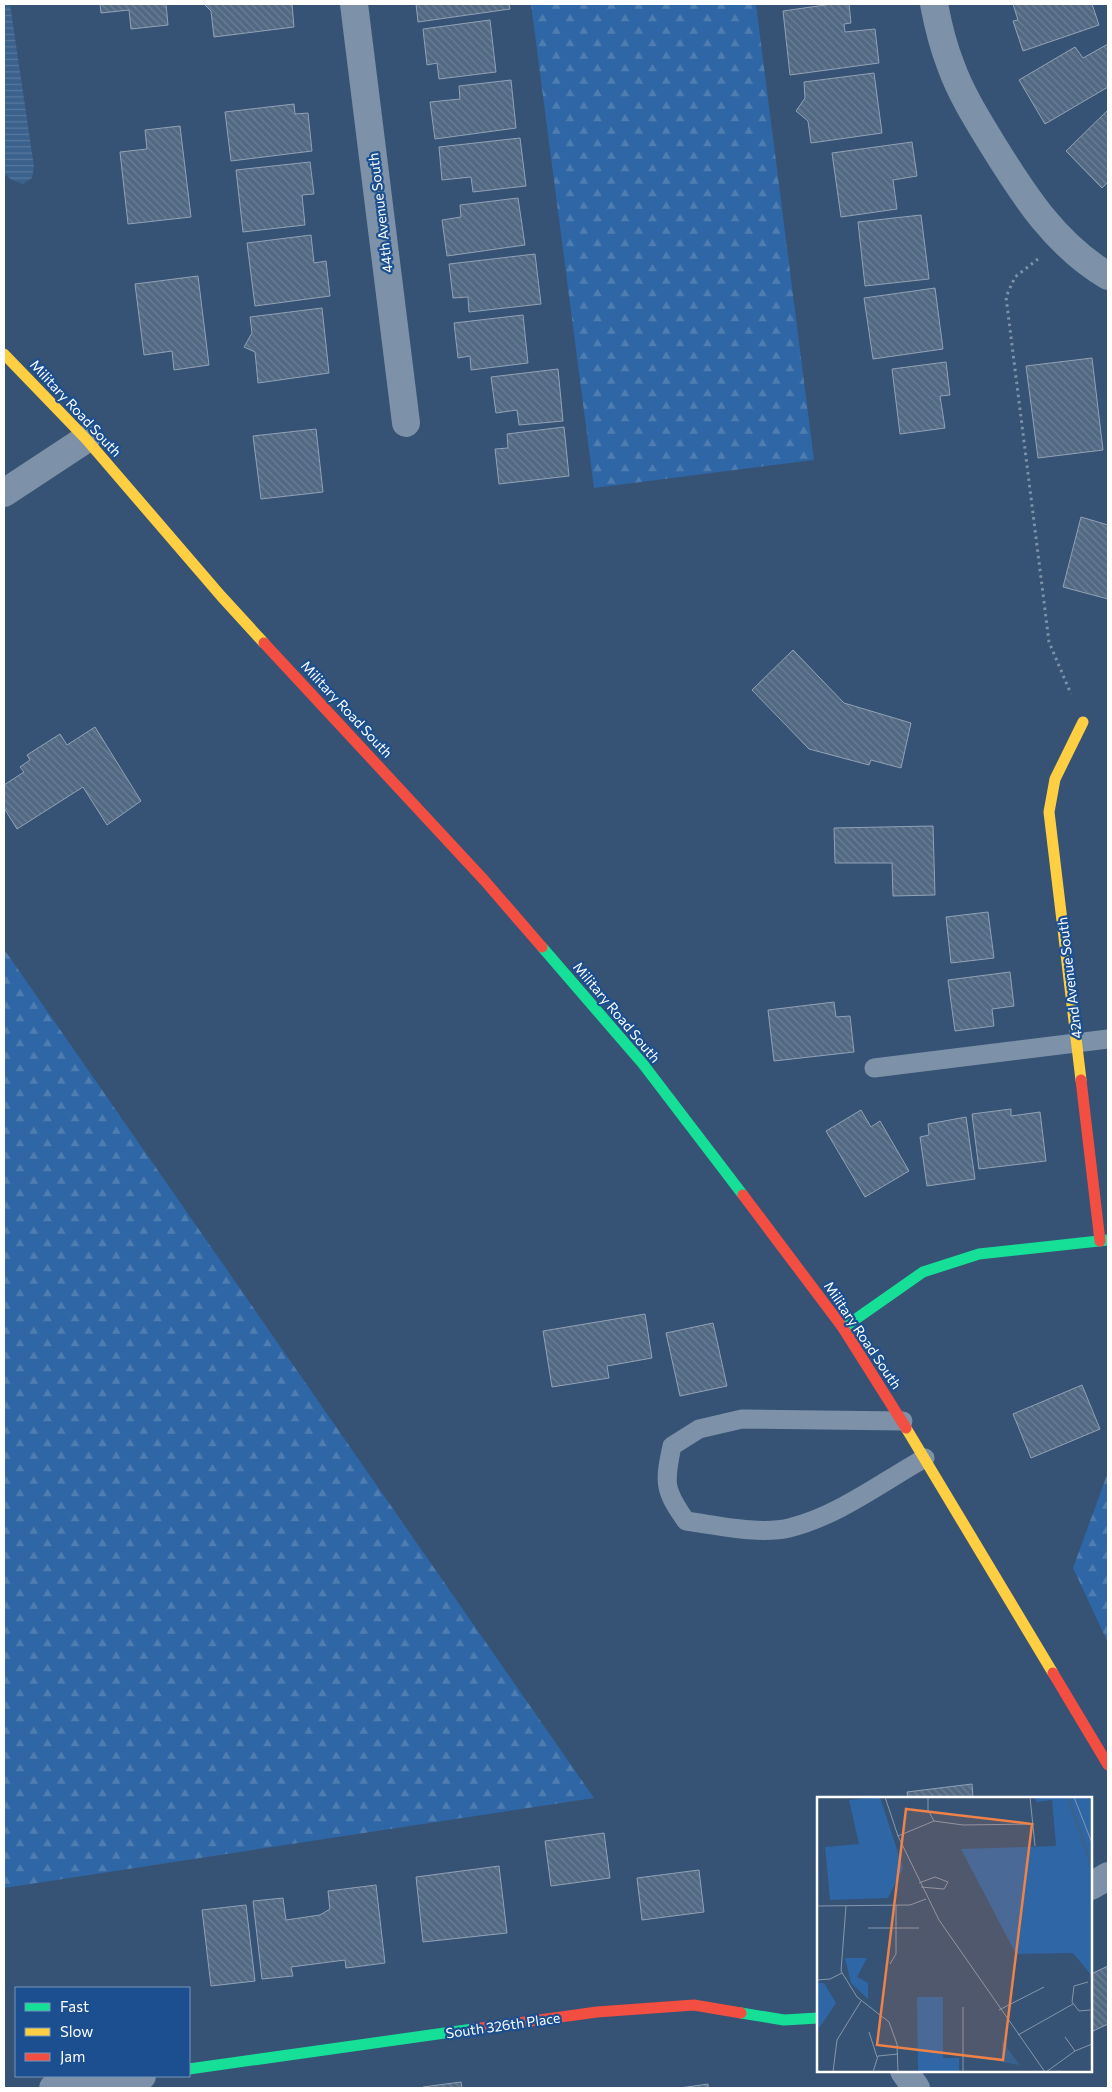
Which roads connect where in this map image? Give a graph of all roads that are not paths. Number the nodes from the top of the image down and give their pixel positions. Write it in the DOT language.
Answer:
graph roads {
  1 [pos="354,4"];
  2 [pos="934,4"];
  3 [pos="1108,276"];
  4 [pos="4,354"];
  5 [pos="406,423"];
  6 [pos="86,438"];
  7 [pos="4,493"];
  8 [pos="1083,722"];
  9 [pos="1108,1039"];
  10 [pos="1076,1043"];
  11 [pos="874,1068"];
  12 [pos="1104,1240"];
  13 [pos="843,1328"];
  14 [pos="903,1421"];
  15 [pos="925,1458"];
  16 [pos="1108,1765"];
  17 [pos="1108,1876"];
  18 [pos="1092,1885"];
  19 [pos="817,2018"];
  20 [pos="190,2069"];
  21 [pos="905,2072"];
  22 [pos="135,2077"];
  23 [pos="53,2088"];
  24 [pos="916,2088"];
  1 -- 5 [label="street, 44th Avenue South"];
  2 -- 3 [label="street"];
  4 -- 6 [label="main road, Military Road South"];
  6 -- 7 [label="street"];
  6 -- 13 [label="main road, Military Road South"];
  8 -- 10 [label="main road, 42nd Avenue South"];
  9 -- 10 [label="lane"];
  10 -- 11 [label="lane"];
  10 -- 12 [label="main road, 42nd Avenue South"];
  12 -- 13 [label="main road"];
  13 -- 14 [label="main road, Military Road South"];
  14 -- 15 [label="main road, Military Road South"];
  14 -- 15 [label="lane"];
  15 -- 16 [label="main road, Military Road South"];
  17 -- 18 [label="street"];
  19 -- 20 [label="main road, South 326th Place"];
  21 -- 24 [label="street"];
  22 -- 23 [label="street"];
}
